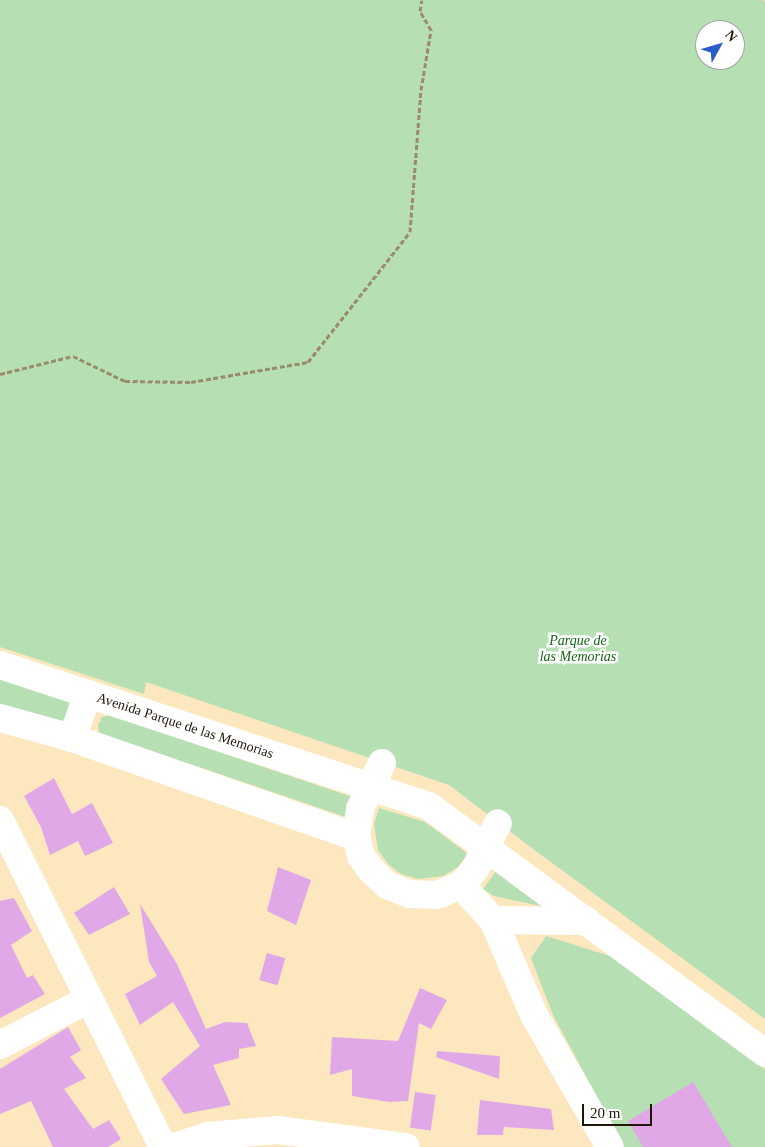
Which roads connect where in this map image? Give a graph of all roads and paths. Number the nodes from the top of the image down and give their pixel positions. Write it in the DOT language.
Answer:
graph roads {
  1 [pos="422,0"];
  2 [pos="0,374"];
  3 [pos="0,665"];
  4 [pos="88,694"];
  5 [pos="0,718"];
  6 [pos="72,738"];
  7 [pos="376,775"];
  8 [pos="0,820"];
  9 [pos="492,835"];
  10 [pos="356,837"];
  11 [pos="9,860"];
  12 [pos="461,885"];
  13 [pos="493,920"];
  14 [pos="587,921"];
  15 [pos="89,999"];
  16 [pos="0,1045"];
  17 [pos="765,1053"];
  18 [pos="163,1147"];
  19 [pos="174,1147"];
  20 [pos="406,1147"];
  21 [pos="610,1147"];
  1 -- 2 [label="path"];
  3 -- 4 [label="street, Avenida Parque de las Memorias"];
  4 -- 6 [label="street"];
  4 -- 7 [label="street, Avenida Parque de las Memorias"];
  5 -- 6 [label="street"];
  6 -- 10 [label="street"];
  7 -- 9 [label="street, Avenida Parque de las Memorias"];
  7 -- 10 [label="street"];
  8 -- 11 [label="street"];
  9 -- 12 [label="street"];
  9 -- 14 [label="street, Avenida Parque de las Memorias"];
  10 -- 12 [label="street"];
  11 -- 15 [label="street"];
  12 -- 13 [label="street"];
  13 -- 14 [label="street"];
  13 -- 21 [label="street"];
  14 -- 17 [label="street, Avenida Parque de las Memorias"];
  15 -- 16 [label="street"];
  15 -- 18 [label="street"];
  19 -- 20 [label="street"];
}
